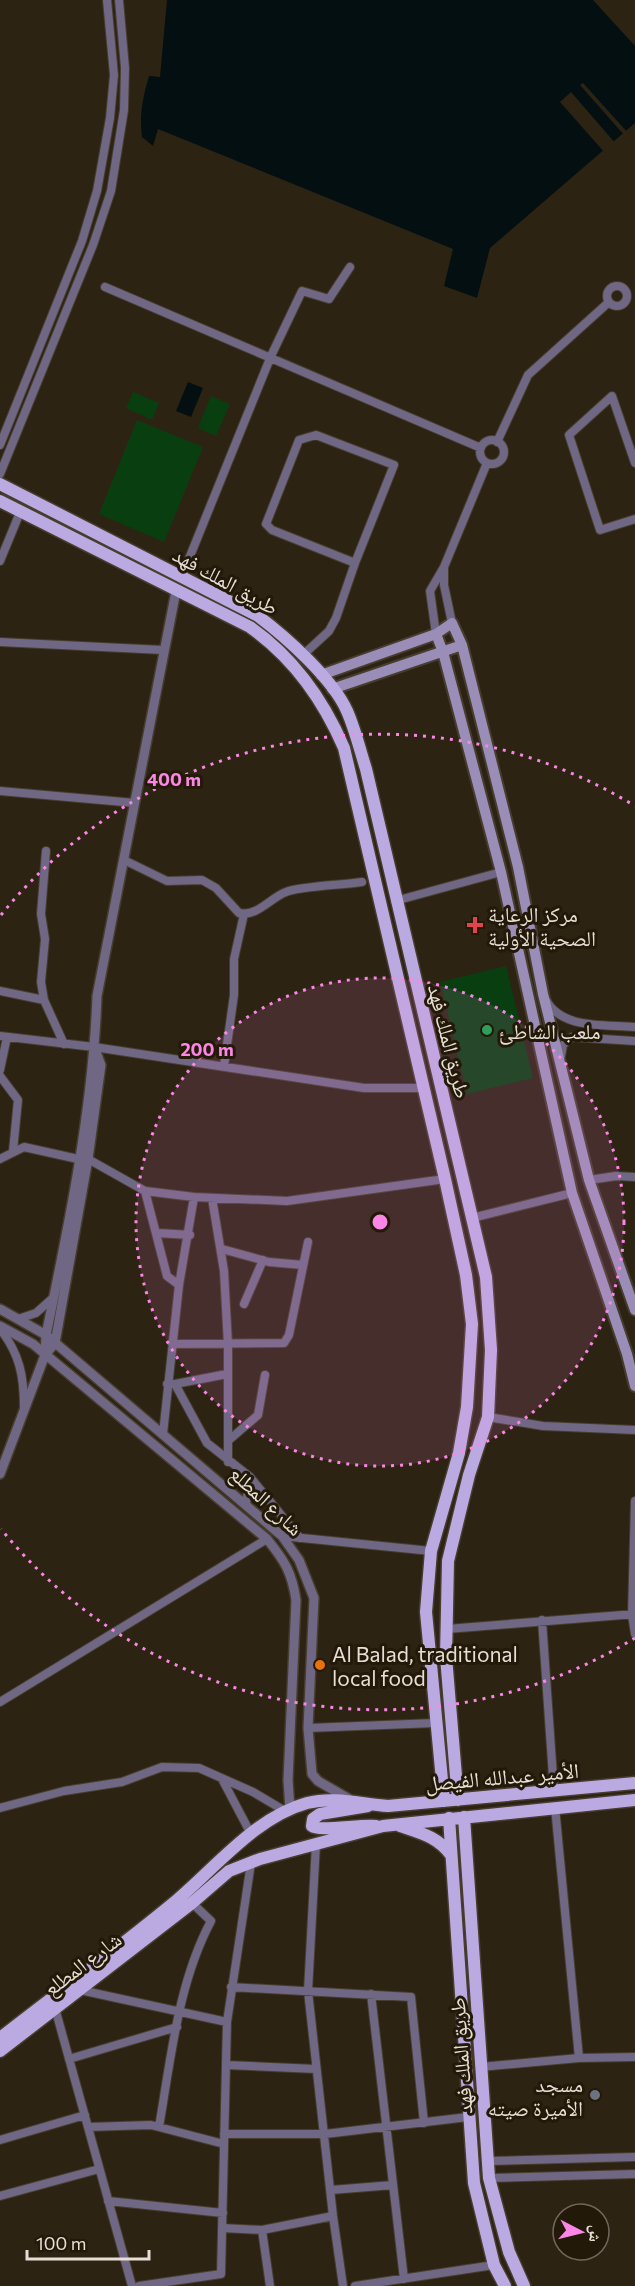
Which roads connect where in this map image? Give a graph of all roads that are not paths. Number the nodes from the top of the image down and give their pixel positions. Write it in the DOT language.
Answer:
graph roads {
  1 [pos="107,0"];
  2 [pos="119,0"];
  3 [pos="82,241"];
  4 [pos="93,245"];
  5 [pos="350,267"];
  6 [pos="105,287"];
  7 [pos="609,302"];
  8 [pos="271,356"];
  9 [pos="497,441"];
  10 [pos="0,445"];
  11 [pos="481,448"];
  12 [pos="487,463"];
  13 [pos="635,463"];
  14 [pos="0,474"];
  15 [pos="0,484"];
  16 [pos="0,501"];
  17 [pos="21,510"];
  18 [pos="635,519"];
  19 [pos="0,561"];
  20 [pos="355,563"];
  21 [pos="444,567"];
  22 [pos="182,576"];
  23 [pos="176,591"];
  24 [pos="452,623"];
  25 [pos="436,634"];
  26 [pos="0,642"];
  27 [pos="462,645"];
  28 [pos="163,650"];
  29 [pos="443,652"];
  30 [pos="303,655"];
  31 [pos="321,675"];
  32 [pos="332,689"];
  33 [pos="0,791"];
  34 [pos="135,803"];
  35 [pos="46,851"];
  36 [pos="124,860"];
  37 [pos="501,872"];
  38 [pos="362,882"];
  39 [pos="395,901"];
  40 [pos="244,914"];
  41 [pos="0,991"];
  42 [pos="543,994"];
  43 [pos="44,1000"];
  44 [pos="424,1017"];
  45 [pos="409,1021"];
  46 [pos="635,1027"];
  47 [pos="3,1037"];
  48 [pos="635,1041"];
  49 [pos="64,1044"];
  50 [pos="94,1047"];
  51 [pos="560,1064"];
  52 [pos="224,1066"];
  53 [pos="0,1070"];
  54 [pos="0,1076"];
  55 [pos="425,1088"];
  56 [pos="13,1150"];
  57 [pos="0,1159"];
  58 [pos="83,1159"];
  59 [pos="635,1177"];
  60 [pos="445,1179"];
  61 [pos="589,1180"];
  62 [pos="145,1191"];
  63 [pos="572,1193"];
  64 [pos="194,1197"];
  65 [pos="212,1198"];
  66 [pos="472,1218"];
  67 [pos="158,1233"];
  68 [pos="190,1235"];
  69 [pos="308,1242"];
  70 [pos="222,1249"];
  71 [pos="263,1260"];
  72 [pos="303,1265"];
  73 [pos="179,1285"];
  74 [pos="54,1297"];
  75 [pos="244,1304"];
  76 [pos="0,1309"];
  77 [pos="635,1310"];
  78 [pos="18,1319"];
  79 [pos="0,1328"];
  80 [pos="46,1335"];
  81 [pos="55,1343"];
  82 [pos="172,1344"];
  83 [pos="228,1345"];
  84 [pos="45,1355"];
  85 [pos="227,1374"];
  86 [pos="265,1375"];
  87 [pos="171,1384"];
  88 [pos="635,1386"];
  89 [pos="24,1409"];
  90 [pos="488,1417"];
  91 [pos="635,1430"];
  92 [pos="163,1434"];
  93 [pos="229,1440"];
  94 [pos="228,1462"];
  95 [pos="0,1474"];
  96 [pos="250,1477"];
  97 [pos="635,1501"];
  98 [pos="246,1504"];
  99 [pos="282,1536"];
  100 [pos="300,1538"];
  101 [pos="267,1539"];
  102 [pos="431,1551"];
  103 [pos="634,1614"];
  104 [pos="542,1620"];
  105 [pos="447,1629"];
  106 [pos="635,1634"];
  107 [pos="0,1702"];
  108 [pos="435,1723"];
  109 [pos="308,1728"];
  110 [pos="455,1769"];
  111 [pos="441,1772"];
  112 [pos="222,1779"];
  113 [pos="635,1784"];
  114 [pos="554,1791"];
  115 [pos="349,1799"];
  116 [pos="458,1800"];
  117 [pos="635,1800"];
  118 [pos="444,1801"];
  119 [pos="373,1805"];
  120 [pos="555,1807"];
  121 [pos="0,1808"];
  122 [pos="287,1811"];
  123 [pos="464,1817"];
  124 [pos="449,1818"];
  125 [pos="386,1826"];
  126 [pos="251,1834"];
  127 [pos="450,1834"];
  128 [pos="464,1836"];
  129 [pos="316,1844"];
  130 [pos="452,1856"];
  131 [pos="251,1863"];
  132 [pos="192,1903"];
  133 [pos="231,1987"];
  134 [pos="80,1990"];
  135 [pos="308,1991"];
  136 [pos="371,1994"];
  137 [pos="55,2008"];
  138 [pos="181,2013"];
  139 [pos="227,2022"];
  140 [pos="177,2027"];
  141 [pos="0,2038"];
  142 [pos="0,2051"];
  143 [pos="635,2057"];
  144 [pos="579,2058"];
  145 [pos="69,2059"];
  146 [pos="226,2065"];
  147 [pos="480,2067"];
  148 [pos="316,2068"];
  149 [pos="84,2115"];
  150 [pos="468,2117"];
  151 [pos="424,2123"];
  152 [pos="88,2127"];
  153 [pos="159,2127"];
  154 [pos="386,2127"];
  155 [pos="224,2134"];
  156 [pos="325,2134"];
  157 [pos="0,2140"];
  158 [pos="224,2144"];
  159 [pos="635,2157"];
  160 [pos="488,2161"];
  161 [pos="99,2169"];
  162 [pos="635,2174"];
  163 [pos="489,2178"];
  164 [pos="393,2185"];
  165 [pos="331,2190"];
  166 [pos="0,2196"];
  167 [pos="108,2201"];
  168 [pos="223,2214"];
  169 [pos="333,2216"];
  170 [pos="222,2228"];
  171 [pos="262,2230"];
  172 [pos="494,2265"];
  173 [pos="404,2279"];
  174 [pos="132,2286"];
  175 [pos="140,2286"];
  176 [pos="270,2286"];
  177 [pos="343,2286"];
  178 [pos="355,2286"];
  179 [pos="505,2286"];
  180 [pos="524,2286"];
  1 -- 3 [label="street"];
  2 -- 4 [label="street"];
  3 -- 4 [label="street"];
  3 -- 10 [label="street"];
  4 -- 14 [label="street"];
  5 -- 8 [label="street"];
  6 -- 8 [label="street"];
  7 -- 9 [label="street"];
  8 -- 11 [label="street"];
  8 -- 22 [label="street"];
  9 -- 11 [label="street"];
  9 -- 12 [label="street"];
  11 -- 12 [label="street"];
  12 -- 21 [label="street"];
  13 -- 18 [label="street"];
  15 -- 22 [label="main road, طريق الملك فهد"];
  16 -- 17 [label="main road, طريق الملك فهد"];
  17 -- 19 [label="street"];
  17 -- 23 [label="main road, طريق الملك فهد"];
  20 -- 20 [label="street"];
  20 -- 30 [label="street"];
  21 -- 24 [label="street"];
  21 -- 25 [label="street"];
  22 -- 30 [label="main road, طريق الملك فهد"];
  23 -- 28 [label="street"];
  23 -- 45 [label="main road, طريق الملك فهد"];
  24 -- 25 [label="main road"];
  24 -- 27 [label="main road"];
  25 -- 29 [label="main road"];
  25 -- 31 [label="main road"];
  26 -- 28 [label="street"];
  27 -- 29 [label="main road"];
  27 -- 42 [label="main road"];
  28 -- 34 [label="street"];
  29 -- 32 [label="main road"];
  29 -- 37 [label="main road"];
  30 -- 31 [label="main road, طريق الملك فهد"];
  31 -- 32 [label="main road, طريق الملك فهد"];
  32 -- 39 [label="main road, طريق الملك فهد"];
  33 -- 34 [label="street"];
  34 -- 36 [label="street"];
  35 -- 43 [label="street"];
  36 -- 40 [label="street"];
  36 -- 50 [label="street"];
  37 -- 39 [label="street"];
  37 -- 63 [label="main road"];
  38 -- 40 [label="street"];
  39 -- 44 [label="main road, طريق الملك فهد"];
  40 -- 52 [label="street"];
  41 -- 43 [label="street"];
  42 -- 46 [label="street"];
  42 -- 51 [label="main road"];
  43 -- 49 [label="street"];
  44 -- 45 [label="main road"];
  44 -- 66 [label="main road, طريق الملك فهد"];
  45 -- 55 [label="main road, طريق الملك فهد"];
  47 -- 49 [label="street"];
  47 -- 53 [label="street"];
  48 -- 51 [label="street"];
  49 -- 50 [label="street"];
  50 -- 52 [label="street"];
  50 -- 58 [label="street"];
  51 -- 61 [label="main road"];
  52 -- 55 [label="street"];
  54 -- 56 [label="street"];
  55 -- 60 [label="main road, طريق الملك فهد"];
  56 -- 57 [label="street"];
  56 -- 58 [label="street"];
  58 -- 62 [label="street"];
  58 -- 74 [label="street"];
  58 -- 81 [label="street"];
  59 -- 61 [label="street"];
  60 -- 65 [label="street"];
  60 -- 102 [label="main road, طريق الملك فهد"];
  61 -- 77 [label="main road"];
  62 -- 64 [label="street"];
  62 -- 67 [label="street"];
  63 -- 66 [label="street"];
  63 -- 88 [label="main road"];
  64 -- 65 [label="street"];
  64 -- 68 [label="street"];
  65 -- 70 [label="street"];
  66 -- 90 [label="main road, طريق الملك فهد"];
  67 -- 68 [label="street"];
  67 -- 73 [label="street"];
  68 -- 73 [label="street"];
  69 -- 72 [label="street"];
  70 -- 71 [label="street"];
  70 -- 83 [label="street"];
  71 -- 72 [label="street"];
  71 -- 75 [label="street"];
  72 -- 83 [label="street"];
  73 -- 82 [label="street"];
  74 -- 78 [label="street"];
  74 -- 80 [label="street"];
  76 -- 78 [label="street, شارع المطلع"];
  78 -- 80 [label="street, شارع المطلع"];
  79 -- 84 [label="street, شارع المطلع"];
  79 -- 89 [label="street"];
  80 -- 81 [label="street, شارع المطلع"];
  80 -- 84 [label="street"];
  81 -- 84 [label="street"];
  81 -- 92 [label="street, شارع المطلع"];
  82 -- 83 [label="street"];
  82 -- 87 [label="street"];
  83 -- 85 [label="street"];
  84 -- 89 [label="street"];
  84 -- 101 [label="street, شارع المطلع"];
  85 -- 87 [label="street"];
  85 -- 93 [label="street"];
  86 -- 93 [label="street"];
  87 -- 92 [label="street"];
  87 -- 94 [label="street"];
  89 -- 95 [label="street"];
  90 -- 91 [label="street"];
  90 -- 105 [label="main road, طريق الملك فهد"];
  92 -- 98 [label="street, شارع المطلع"];
  93 -- 94 [label="street"];
  94 -- 96 [label="street"];
  96 -- 98 [label="street"];
  96 -- 100 [label="street"];
  97 -- 103 [label="street"];
  98 -- 99 [label="street, شارع المطلع"];
  99 -- 100 [label="street"];
  99 -- 109 [label="street, شارع المطلع"];
  100 -- 102 [label="street"];
  101 -- 107 [label="street"];
  101 -- 122 [label="street, شارع المطلع"];
  102 -- 108 [label="main road, طريق الملك فهد"];
  103 -- 104 [label="street"];
  103 -- 106 [label="street"];
  104 -- 105 [label="street"];
  104 -- 114 [label="street"];
  105 -- 110 [label="main road, طريق الملك فهد"];
  108 -- 109 [label="street"];
  108 -- 111 [label="main road, طريق الملك فهد"];
  109 -- 115 [label="street, شارع المطلع"];
  110 -- 111 [label="main road"];
  110 -- 116 [label="main road, طريق الملك فهد"];
  111 -- 118 [label="main road, طريق الملك فهد"];
  112 -- 121 [label="street"];
  112 -- 122 [label="street"];
  112 -- 126 [label="street"];
  113 -- 114 [label="main road, الأمير عبدالله الفيصل"];
  114 -- 116 [label="main road, الأمير عبدالله الفيصل"];
  115 -- 119 [label="main road, شارع المطلع"];
  115 -- 122 [label="main road, شارع المطلع"];
  116 -- 118 [label="main road, الأمير عبدالله الفيصل"];
  117 -- 120 [label="main road, الأمير عبدالله الفيصل"];
  118 -- 119 [label="main road, الأمير عبدالله الفيصل"];
  119 -- 125 [label="main road"];
  120 -- 123 [label="main road, الأمير عبدالله الفيصل"];
  120 -- 144 [label="street"];
  122 -- 126 [label="main road, شارع المطلع"];
  123 -- 124 [label="main road, الأمير عبدالله الفيصل"];
  123 -- 128 [label="main road, طريق الملك فهد"];
  124 -- 125 [label="main road, الأمير عبدالله الفيصل"];
  124 -- 127 [label="main road, طريق الملك فهد"];
  125 -- 129 [label="main road, شارع المطلع"];
  125 -- 130 [label="main road"];
  126 -- 141 [label="main road, شارع المطلع"];
  127 -- 128 [label="main road"];
  127 -- 130 [label="main road, طريق الملك فهد"];
  128 -- 147 [label="main road, طريق الملك فهد"];
  129 -- 131 [label="main road, شارع المطلع"];
  129 -- 135 [label="street"];
  130 -- 150 [label="main road, طريق الملك فهد"];
  131 -- 132 [label="main road, شارع المطلع"];
  131 -- 133 [label="street"];
  132 -- 134 [label="main road, شارع المطلع"];
  132 -- 138 [label="street"];
  133 -- 135 [label="street"];
  133 -- 139 [label="street"];
  134 -- 137 [label="main road, شارع المطلع"];
  134 -- 138 [label="street"];
  135 -- 136 [label="street"];
  135 -- 148 [label="street"];
  136 -- 151 [label="street"];
  136 -- 154 [label="street"];
  137 -- 142 [label="main road, شارع المطلع"];
  137 -- 145 [label="street"];
  138 -- 139 [label="street"];
  138 -- 140 [label="street"];
  139 -- 146 [label="street"];
  140 -- 145 [label="street"];
  140 -- 153 [label="street"];
  143 -- 144 [label="street"];
  144 -- 147 [label="street"];
  145 -- 149 [label="street"];
  146 -- 148 [label="street"];
  146 -- 155 [label="street"];
  147 -- 160 [label="main road, طريق الملك فهد"];
  148 -- 156 [label="street"];
  149 -- 152 [label="street"];
  149 -- 157 [label="street"];
  150 -- 151 [label="street"];
  150 -- 172 [label="main road, طريق الملك فهد"];
  151 -- 154 [label="street"];
  152 -- 153 [label="street"];
  152 -- 161 [label="street"];
  153 -- 158 [label="street"];
  154 -- 156 [label="street"];
  154 -- 164 [label="street"];
  155 -- 156 [label="street"];
  155 -- 158 [label="street"];
  156 -- 165 [label="street"];
  158 -- 168 [label="street"];
  159 -- 160 [label="street"];
  160 -- 163 [label="main road, طريق الملك فهد"];
  161 -- 166 [label="street"];
  161 -- 167 [label="street"];
  162 -- 163 [label="street"];
  163 -- 180 [label="main road, طريق الملك فهد"];
  164 -- 165 [label="street"];
  164 -- 173 [label="street"];
  165 -- 169 [label="street"];
  167 -- 168 [label="street"];
  167 -- 174 [label="street"];
  168 -- 170 [label="street"];
  169 -- 171 [label="street"];
  169 -- 177 [label="street"];
  170 -- 171 [label="street"];
  170 -- 175 [label="street"];
  171 -- 176 [label="street"];
  172 -- 173 [label="street"];
  172 -- 179 [label="main road, طريق الملك فهد"];
  173 -- 178 [label="street"];
}
